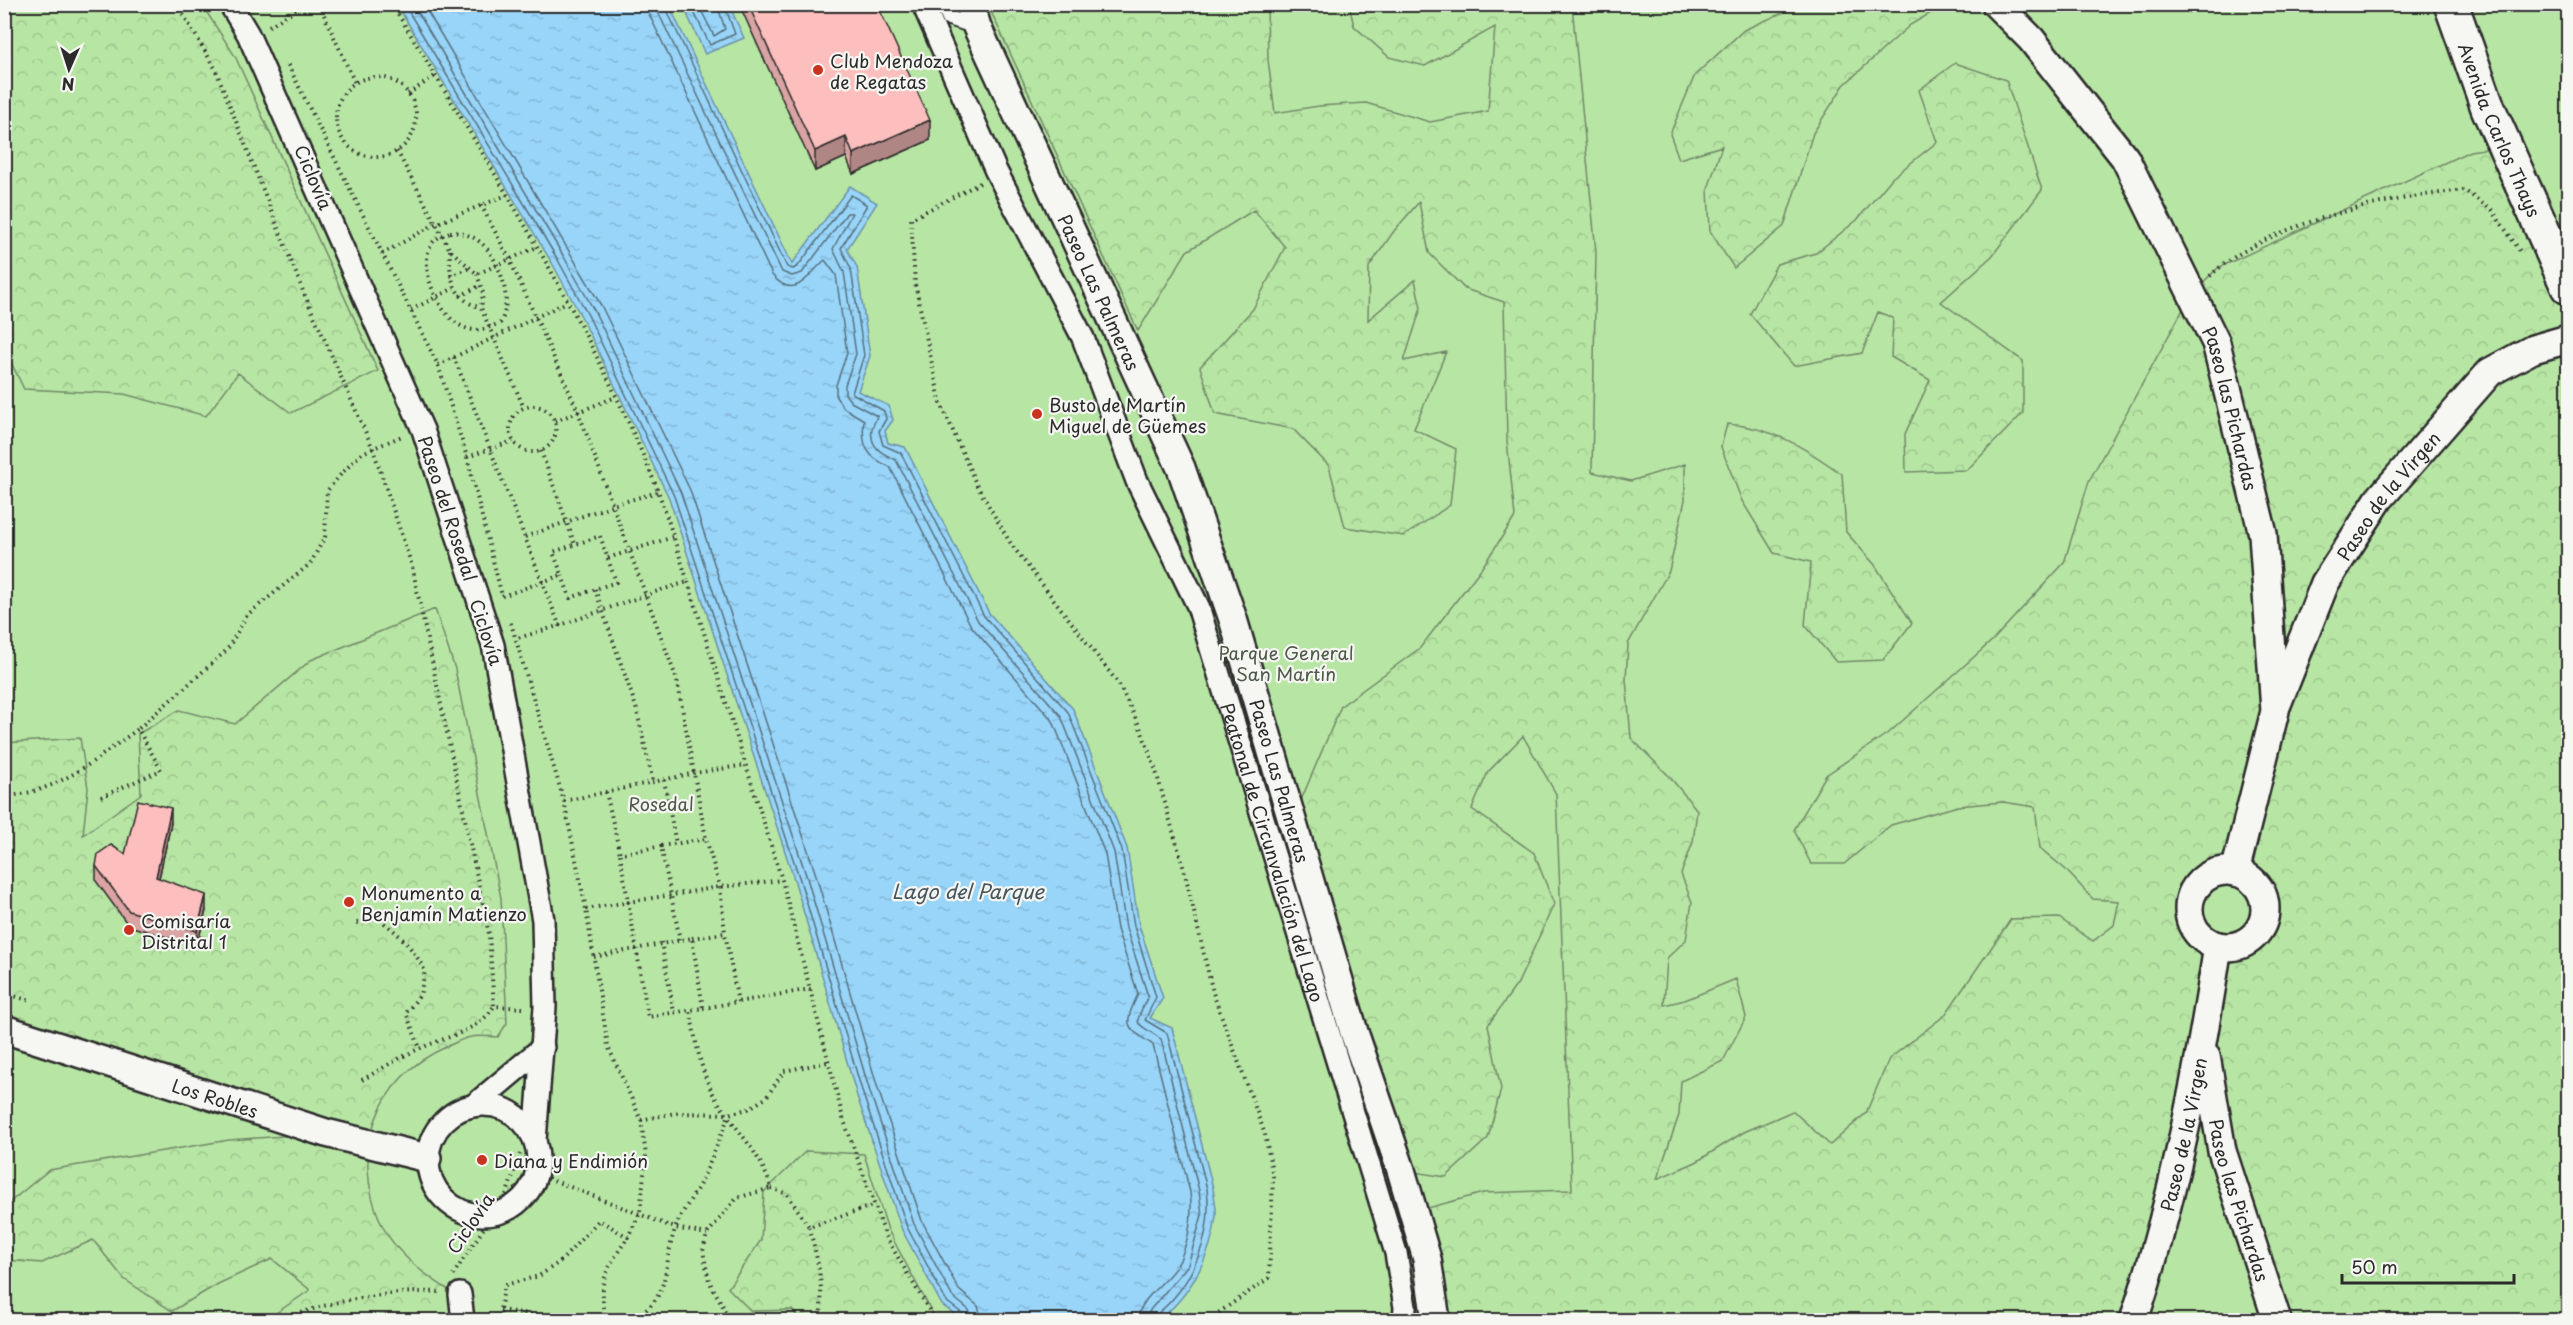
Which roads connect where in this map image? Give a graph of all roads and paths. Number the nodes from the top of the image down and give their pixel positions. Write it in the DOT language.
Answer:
graph roads {
  1 [pos="177,4"];
  2 [pos="230,4"];
  3 [pos="319,4"];
  4 [pos="392,4"];
  5 [pos="923,4"];
  6 [pos="943,4"];
  7 [pos="1996,4"];
  8 [pos="2451,4"];
  9 [pos="974,16"];
  10 [pos="435,76"];
  11 [pos="355,83"];
  12 [pos="408,94"];
  13 [pos="397,151"];
  14 [pos="996,171"];
  15 [pos="507,195"];
  16 [pos="481,205"];
  17 [pos="435,224"];
  18 [pos="442,235"];
  19 [pos="537,247"];
  20 [pos="450,250"];
  21 [pos="382,254"];
  22 [pos="2525,257"];
  23 [pos="509,258"];
  24 [pos="494,264"];
  25 [pos="472,267"];
  26 [pos="477,274"];
  27 [pos="450,276"];
  28 [pos="481,285"];
  29 [pos="2568,287"];
  30 [pos="454,288"];
  31 [pos="2192,293"];
  32 [pos="436,296"];
  33 [pos="460,296"];
  34 [pos="567,302"];
  35 [pos="481,308"];
  36 [pos="411,310"];
  37 [pos="535,317"];
  38 [pos="490,327"];
  39 [pos="495,337"];
  40 [pos="2568,339"];
  41 [pos="454,357"];
  42 [pos="438,365"];
  43 [pos="616,397"];
  44 [pos="524,408"];
  45 [pos="578,411"];
  46 [pos="555,422"];
  47 [pos="402,425"];
  48 [pos="513,441"];
  49 [pos="490,448"];
  50 [pos="373,449"];
  51 [pos="541,451"];
  52 [pos="467,457"];
  53 [pos="658,492"];
  54 [pos="613,505"];
  55 [pos="567,522"];
  56 [pos="525,537"];
  57 [pos="673,537"];
  58 [pos="575,545"];
  59 [pos="629,550"];
  60 [pos="608,558"];
  61 [pos="562,575"];
  62 [pos="543,582"];
  63 [pos="688,582"];
  64 [pos="595,589"];
  65 [pos="645,594"];
  66 [pos="502,596"];
  67 [pos="603,610"];
  68 [pos="560,627"];
  69 [pos="493,645"];
  70 [pos="2275,711"];
  71 [pos="138,729"];
  72 [pos="746,765"];
  73 [pos="695,773"];
  74 [pos="664,780"];
  75 [pos="652,782"];
  76 [pos="606,792"];
  77 [pos="4,796"];
  78 [pos="101,797"];
  79 [pos="564,801"];
  80 [pos="706,838"];
  81 [pos="676,844"];
  82 [pos="661,846"];
  83 [pos="620,854"];
  84 [pos="2235,872"];
  85 [pos="782,880"];
  86 [pos="720,887"];
  87 [pos="672,896"];
  88 [pos="629,903"];
  89 [pos="586,909"];
  90 [pos="357,923"];
  91 [pos="725,933"];
  92 [pos="692,938"];
  93 [pos="680,940"];
  94 [pos="661,942"];
  95 [pos="2218,946"];
  96 [pos="636,948"];
  97 [pos="594,957"];
  98 [pos="811,989"];
  99 [pos="4,993"];
  100 [pos="31,1001"];
  101 [pos="738,1002"];
  102 [pos="494,1006"];
  103 [pos="545,1007"];
  104 [pos="703,1008"];
  105 [pos="690,1010"];
  106 [pos="674,1012"];
  107 [pos="4,1029"];
  108 [pos="2203,1043"];
  109 [pos="608,1046"];
  110 [pos="543,1047"];
  111 [pos="420,1048"];
  112 [pos="828,1062"];
  113 [pos="362,1080"];
  114 [pos="473,1106"];
  115 [pos="729,1114"];
  116 [pos="641,1120"];
  117 [pos="529,1132"];
  118 [pos="427,1158"];
  119 [pos="537,1174"];
  120 [pos="771,1188"];
  121 [pos="875,1204"];
  122 [pos="640,1213"];
  123 [pos="492,1215"];
  124 [pos="809,1227"];
  125 [pos="675,1228"];
  126 [pos="706,1234"];
  127 [pos="628,1237"];
  128 [pos="456,1293"];
  129 [pos="500,1310"];
  130 [pos="285,1320"];
  131 [pos="463,1320"];
  132 [pos="502,1320"];
  133 [pos="573,1320"];
  134 [pos="606,1320"];
  135 [pos="631,1320"];
  136 [pos="771,1320"];
  137 [pos="820,1320"];
  138 [pos="935,1320"];
  139 [pos="1208,1320"];
  140 [pos="1404,1320"];
  141 [pos="1436,1320"];
  142 [pos="2134,1320"];
  143 [pos="2277,1320"];
  1 -- 50 [label="path"];
  2 -- 69 [label="street, Paseo del Rosedal"];
  3 -- 11 [label="path"];
  4 -- 10 [label="path"];
  5 -- 14 [label="street, Peatonal de Circunvalación del Lago"];
  6 -- 9 [label="lane"];
  7 -- 31 [label="street, Paseo las Pichardas"];
  8 -- 29 [label="street, Avenida Carlos Thays"];
  9 -- 141 [label="street, Paseo Las Palmeras"];
  10 -- 12 [label="path"];
  10 -- 15 [label="path"];
  11 -- 12 [label="path"];
  11 -- 13 [label="path"];
  12 -- 13 [label="path"];
  13 -- 17 [label="path"];
  14 -- 139 [label="path"];
  14 -- 140 [label="street, Peatonal de Circunvalación del Lago"];
  15 -- 16 [label="path"];
  15 -- 19 [label="path"];
  16 -- 17 [label="path"];
  16 -- 23 [label="path"];
  17 -- 18 [label="path"];
  17 -- 21 [label="path"];
  18 -- 20 [label="path"];
  18 -- 24 [label="path"];
  18 -- 32 [label="path"];
  19 -- 23 [label="path"];
  19 -- 34 [label="path"];
  20 -- 25 [label="path"];
  20 -- 27 [label="path"];
  22 -- 31 [label="path"];
  23 -- 24 [label="path"];
  23 -- 37 [label="path"];
  24 -- 26 [label="path"];
  24 -- 38 [label="path"];
  25 -- 26 [label="path"];
  25 -- 27 [label="path"];
  26 -- 28 [label="path"];
  27 -- 30 [label="path"];
  28 -- 33 [label="path"];
  28 -- 35 [label="path"];
  30 -- 32 [label="path"];
  30 -- 33 [label="path"];
  31 -- 70 [label="street, Paseo las Pichardas"];
  32 -- 36 [label="path"];
  32 -- 38 [label="path"];
  33 -- 35 [label="path"];
  34 -- 37 [label="path"];
  34 -- 43 [label="path"];
  35 -- 38 [label="path"];
  37 -- 39 [label="path"];
  37 -- 45 [label="path"];
  38 -- 39 [label="path"];
  39 -- 41 [label="path"];
  39 -- 44 [label="path"];
  40 -- 70 [label="street, Paseo de la Virgen"];
  41 -- 42 [label="path"];
  41 -- 49 [label="path"];
  43 -- 45 [label="path"];
  43 -- 53 [label="path"];
  44 -- 46 [label="path"];
  44 -- 48 [label="path"];
  45 -- 46 [label="path"];
  45 -- 54 [label="path"];
  46 -- 51 [label="path"];
  47 -- 50 [label="path"];
  48 -- 49 [label="path"];
  48 -- 51 [label="path"];
  49 -- 52 [label="path"];
  49 -- 56 [label="path"];
  50 -- 71 [label="path"];
  50 -- 102 [label="path"];
  51 -- 55 [label="path"];
  53 -- 54 [label="path"];
  53 -- 57 [label="path"];
  54 -- 55 [label="path"];
  54 -- 59 [label="path"];
  55 -- 56 [label="path"];
  55 -- 58 [label="path"];
  56 -- 62 [label="path"];
  57 -- 59 [label="path"];
  57 -- 63 [label="path"];
  58 -- 60 [label="path"];
  58 -- 61 [label="path"];
  59 -- 60 [label="path"];
  59 -- 65 [label="path"];
  60 -- 64 [label="path"];
  61 -- 62 [label="path"];
  61 -- 64 [label="path"];
  62 -- 66 [label="path"];
  62 -- 68 [label="path"];
  63 -- 65 [label="path"];
  63 -- 72 [label="path"];
  64 -- 67 [label="path"];
  65 -- 67 [label="path"];
  65 -- 73 [label="path"];
  67 -- 68 [label="path"];
  67 -- 75 [label="path"];
  68 -- 69 [label="path"];
  69 -- 103 [label="street, Paseo del Rosedal"];
  70 -- 84 [label="street, Paseo las Pichardas"];
  71 -- 77 [label="path"];
  71 -- 78 [label="path"];
  72 -- 73 [label="path"];
  72 -- 85 [label="path"];
  73 -- 74 [label="path"];
  73 -- 80 [label="path"];
  74 -- 75 [label="path"];
  74 -- 81 [label="path"];
  75 -- 76 [label="path"];
  76 -- 79 [label="path"];
  76 -- 83 [label="path"];
  80 -- 81 [label="path"];
  80 -- 86 [label="path"];
  81 -- 82 [label="path"];
  82 -- 83 [label="path"];
  82 -- 87 [label="path"];
  83 -- 88 [label="path"];
  84 -- 95 [label="street"];
  84 -- 95 [label="street"];
  85 -- 86 [label="path"];
  85 -- 98 [label="path"];
  86 -- 87 [label="path"];
  86 -- 91 [label="path"];
  87 -- 88 [label="path"];
  87 -- 93 [label="path"];
  88 -- 89 [label="path"];
  88 -- 96 [label="path"];
  90 -- 111 [label="path"];
  91 -- 92 [label="path"];
  91 -- 101 [label="path"];
  92 -- 93 [label="path"];
  92 -- 104 [label="path"];
  93 -- 94 [label="path"];
  94 -- 96 [label="path"];
  94 -- 106 [label="path"];
  95 -- 108 [label="street, Paseo de la Virgen"];
  96 -- 97 [label="path"];
  96 -- 106 [label="path"];
  98 -- 101 [label="path"];
  98 -- 112 [label="path"];
  99 -- 100 [label="path"];
  101 -- 104 [label="path"];
  102 -- 103 [label="path"];
  102 -- 111 [label="path"];
  103 -- 110 [label="street, Paseo del Rosedal"];
  104 -- 105 [label="path"];
  105 -- 106 [label="path"];
  105 -- 115 [label="path"];
  107 -- 118 [label="street, Los Robles"];
  108 -- 142 [label="street, Paseo de la Virgen"];
  108 -- 143 [label="street, Paseo las Pichardas"];
  109 -- 116 [label="path"];
  110 -- 114 [label="street"];
  110 -- 117 [label="street, Paseo del Rosedal"];
  111 -- 113 [label="path"];
  112 -- 115 [label="path"];
  112 -- 121 [label="path"];
  114 -- 117 [label="street"];
  114 -- 118 [label="street"];
  115 -- 116 [label="path"];
  115 -- 120 [label="path"];
  115 -- 125 [label="path"];
  116 -- 122 [label="path"];
  117 -- 119 [label="street, Paseo del Rosedal"];
  117 -- 123 [label="path, Ciclovía"];
  118 -- 123 [label="street"];
  119 -- 122 [label="path"];
  119 -- 123 [label="street"];
  120 -- 124 [label="path"];
  120 -- 126 [label="path"];
  121 -- 124 [label="path"];
  121 -- 138 [label="path"];
  122 -- 125 [label="path"];
  122 -- 127 [label="path"];
  123 -- 128 [label="path, Ciclovía"];
  124 -- 137 [label="path"];
  125 -- 126 [label="path"];
  125 -- 135 [label="path"];
  126 -- 136 [label="path"];
  127 -- 129 [label="path"];
  127 -- 134 [label="path"];
  128 -- 130 [label="path"];
  128 -- 131 [label="street"];
  129 -- 132 [label="path"];
  129 -- 133 [label="path"];
}
